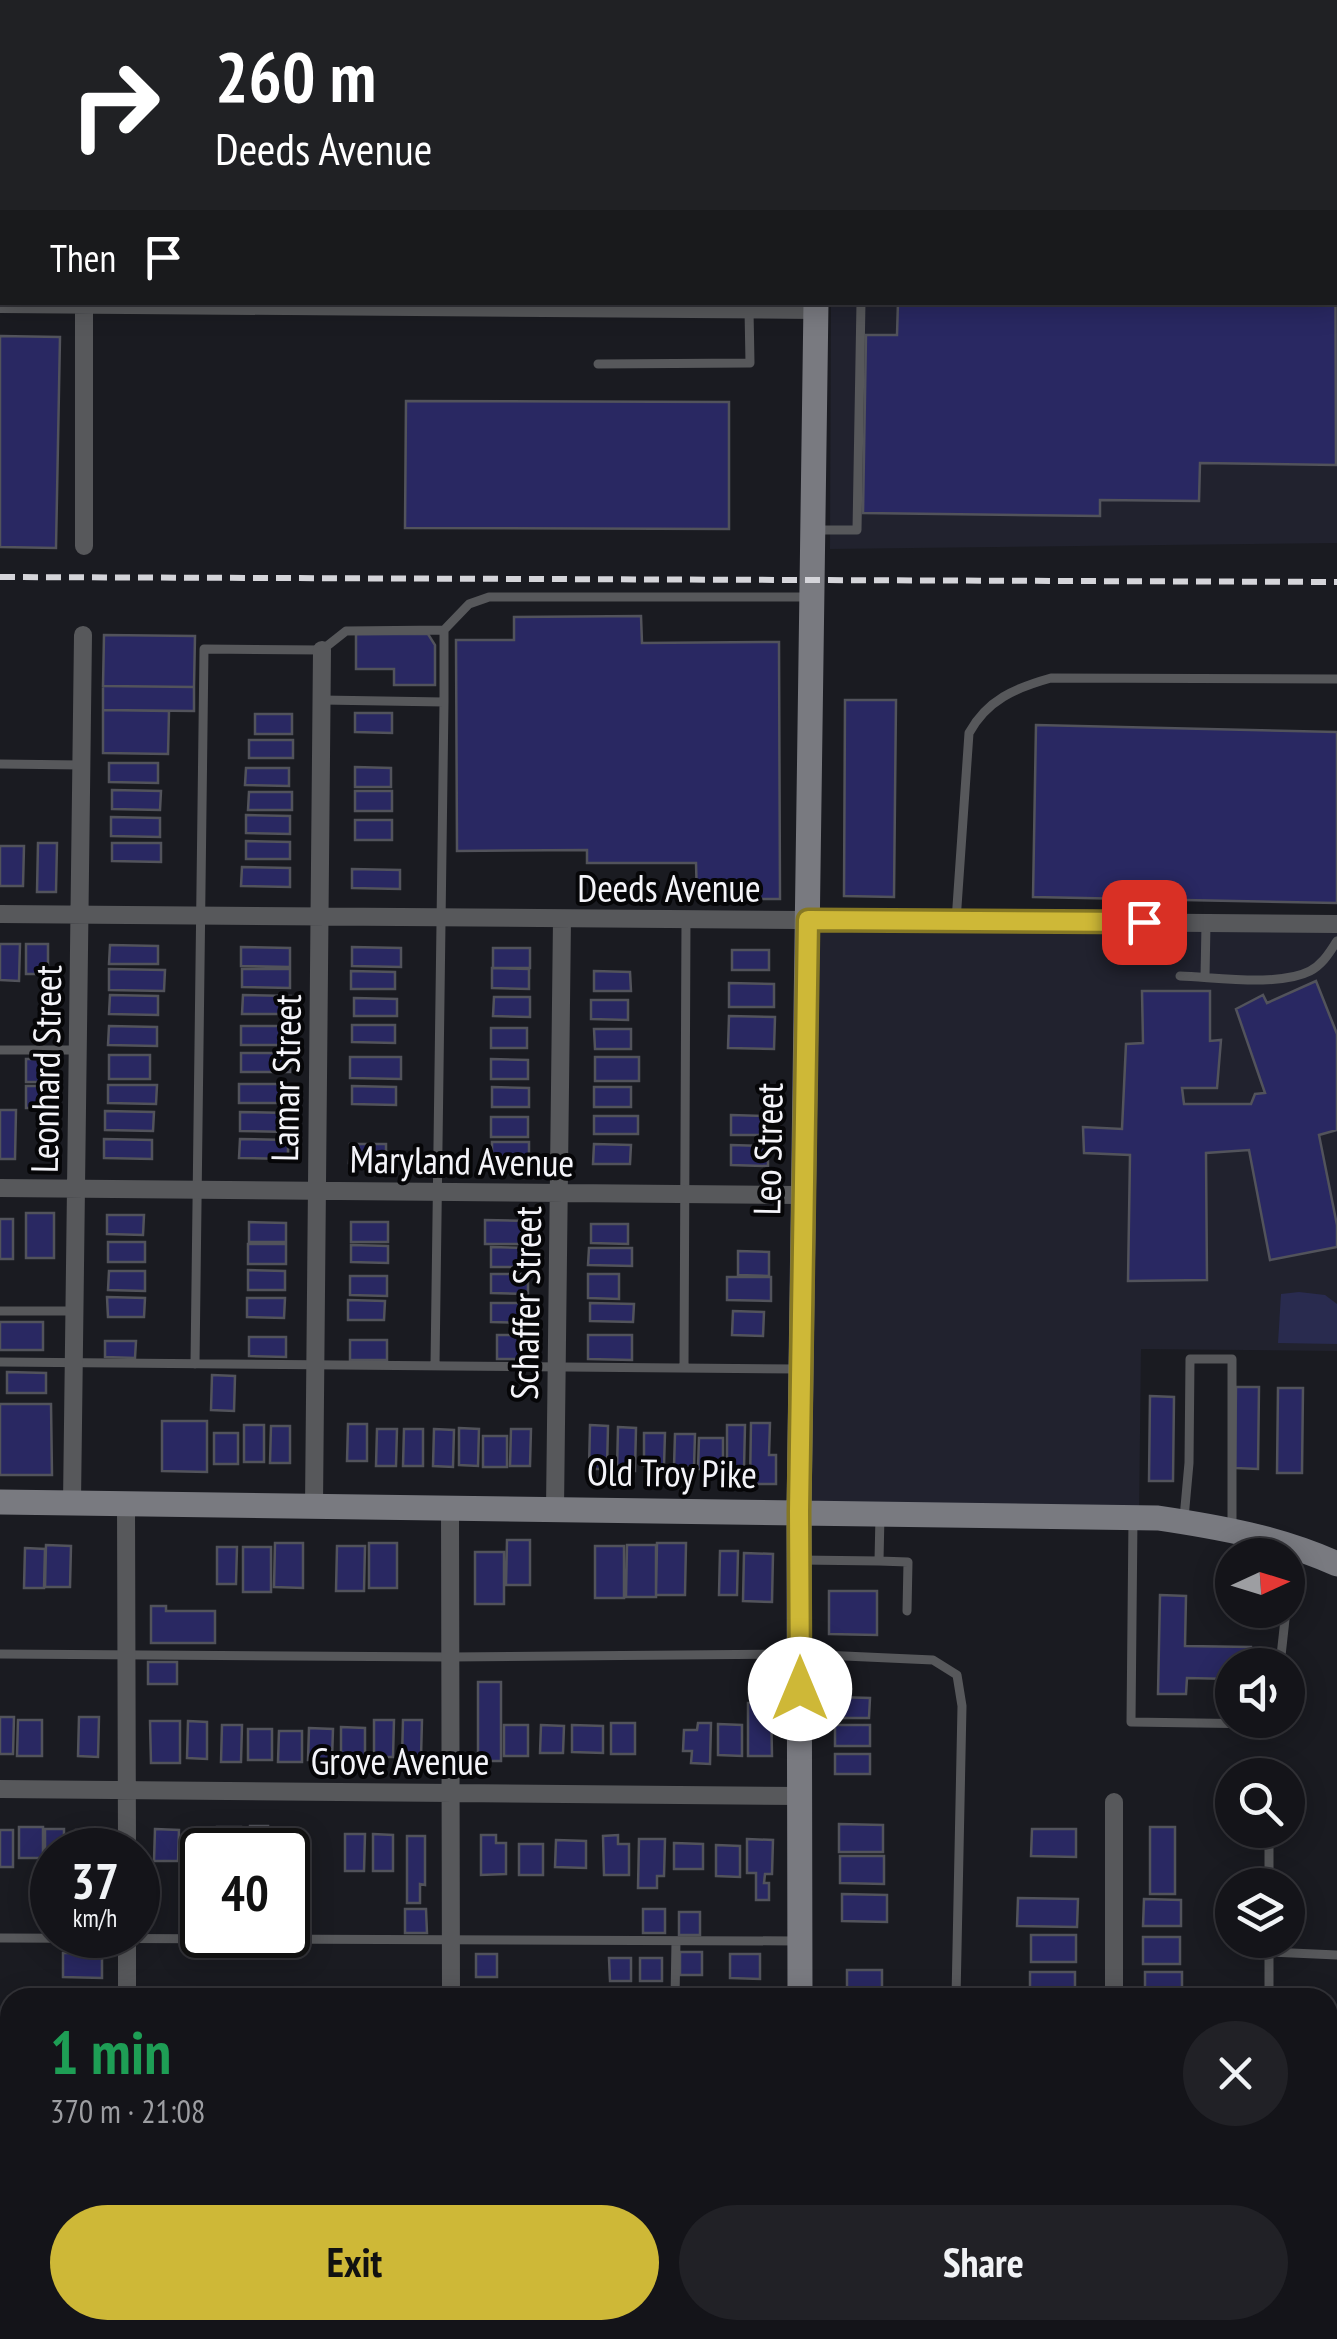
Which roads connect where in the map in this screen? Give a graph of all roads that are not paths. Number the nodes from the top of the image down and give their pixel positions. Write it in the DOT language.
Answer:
graph roads {
  1 [pos="84,305"];
  2 [pos="449,305"];
  3 [pos="862,305"];
  4 [pos="686,306"];
  5 [pos="816,306"];
  6 [pos="749,310"];
  7 [pos="598,364"];
  8 [pos="814,530"];
  9 [pos="84,546"];
  10 [pos="812,597"];
  11 [pos="444,630"];
  12 [pos="82,635"];
  13 [pos="322,650"];
  14 [pos="1337,679"];
  15 [pos="322,700"];
  16 [pos="444,702"];
  17 [pos="0,764"];
  18 [pos="81,764"];
  19 [pos="0,914"];
  20 [pos="80,914"];
  21 [pos="200,916"];
  22 [pos="320,916"];
  23 [pos="441,918"];
  24 [pos="562,918"];
  25 [pos="686,920"];
  26 [pos="808,920"];
  27 [pos="956,921"];
  28 [pos="1206,923"];
  29 [pos="1337,924"];
  30 [pos="1337,941"];
  31 [pos="1180,976"];
  32 [pos="1205,976"];
  33 [pos="0,1050"];
  34 [pos="78,1050"];
  35 [pos="0,1188"];
  36 [pos="76,1189"];
  37 [pos="198,1190"];
  38 [pos="317,1191"];
  39 [pos="438,1192"];
  40 [pos="559,1193"];
  41 [pos="684,1194"];
  42 [pos="804,1195"];
  43 [pos="0,1311"];
  44 [pos="74,1312"];
  45 [pos="0,1362"];
  46 [pos="74,1363"];
  47 [pos="196,1364"];
  48 [pos="315,1365"];
  49 [pos="436,1366"];
  50 [pos="557,1366"];
  51 [pos="684,1368"];
  52 [pos="802,1368"];
  53 [pos="0,1502"];
  54 [pos="72,1503"];
  55 [pos="126,1504"];
  56 [pos="314,1506"];
  57 [pos="450,1508"];
  58 [pos="555,1508"];
  59 [pos="799,1511"];
  60 [pos="880,1512"];
  61 [pos="1134,1518"];
  62 [pos="1184,1522"];
  63 [pos="1232,1530"];
  64 [pos="1260,1538"];
  65 [pos="1305,1552"];
  66 [pos="799,1560"];
  67 [pos="879,1561"];
  68 [pos="1337,1564"];
  69 [pos="907,1611"];
  70 [pos="0,1654"];
  71 [pos="800,1654"];
  72 [pos="126,1655"];
  73 [pos="450,1656"];
  74 [pos="1215,1723"];
  75 [pos="0,1789"];
  76 [pos="127,1790"];
  77 [pos="451,1793"];
  78 [pos="800,1796"];
  79 [pos="1114,1802"];
  80 [pos="127,1828"];
  81 [pos="0,1938"];
  82 [pos="30,1938"];
  83 [pos="160,1938"];
  84 [pos="676,1941"];
  85 [pos="451,1942"];
  86 [pos="800,1942"];
  87 [pos="1305,1954"];
  88 [pos="1337,1955"];
  89 [pos="127,1958"];
  90 [pos="1269,1958"];
  91 [pos="127,1988"];
  92 [pos="451,1988"];
  93 [pos="676,1988"];
  94 [pos="800,1988"];
  95 [pos="956,1988"];
  96 [pos="1114,1988"];
  97 [pos="1269,1988"];
  1 -- 9 [label="street"];
  2 -- 4 [label="street"];
  3 -- 8 [label="lane"];
  4 -- 6 [label="street"];
  5 -- 6 [label="street"];
  5 -- 8 [label="street, Leo Street"];
  6 -- 7 [label="lane"];
  8 -- 10 [label="street, Leo Street"];
  10 -- 11 [label="lane"];
  10 -- 26 [label="street, Leo Street"];
  11 -- 13 [label="lane"];
  11 -- 16 [label="lane"];
  12 -- 18 [label="street, Leonhard Street"];
  13 -- 15 [label="street, Lamar Street"];
  13 -- 21 [label="lane"];
  14 -- 27 [label="lane"];
  15 -- 16 [label="lane"];
  15 -- 22 [label="street, Lamar Street"];
  16 -- 23 [label="lane"];
  17 -- 18 [label="lane"];
  18 -- 20 [label="street, Leonhard Street"];
  19 -- 20 [label="street, Deeds Avenue"];
  20 -- 21 [label="street, Deeds Avenue"];
  20 -- 34 [label="street, Leonhard Street"];
  21 -- 22 [label="street, Deeds Avenue"];
  21 -- 37 [label="lane"];
  22 -- 23 [label="street, Deeds Avenue"];
  22 -- 38 [label="street, Lamar Street"];
  23 -- 24 [label="street, Deeds Avenue"];
  23 -- 39 [label="lane"];
  24 -- 25 [label="street, Deeds Avenue"];
  24 -- 40 [label="street, Schaffer Street"];
  25 -- 26 [label="street, Deeds Avenue"];
  25 -- 41 [label="lane"];
  26 -- 27 [label="street, Deeds Avenue"];
  26 -- 42 [label="street, Leo Street"];
  27 -- 28 [label="street, Deeds Avenue"];
  28 -- 29 [label="street, Deeds Avenue"];
  28 -- 32 [label="lane"];
  30 -- 32 [label="lane"];
  31 -- 32 [label="lane"];
  33 -- 34 [label="lane"];
  34 -- 36 [label="street, Leonhard Street"];
  35 -- 36 [label="street, Maryland Avenue"];
  36 -- 37 [label="street, Maryland Avenue"];
  36 -- 44 [label="street, Leonhard Street"];
  37 -- 38 [label="street, Maryland Avenue"];
  37 -- 47 [label="lane"];
  38 -- 39 [label="street, Maryland Avenue"];
  38 -- 48 [label="street, Lamar Street"];
  39 -- 40 [label="street, Maryland Avenue"];
  39 -- 49 [label="lane"];
  40 -- 41 [label="street, Maryland Avenue"];
  40 -- 50 [label="street, Schaffer Street"];
  41 -- 42 [label="street, Maryland Avenue"];
  41 -- 51 [label="lane"];
  42 -- 52 [label="street, Leo Street"];
  43 -- 44 [label="lane"];
  44 -- 46 [label="street, Leonhard Street"];
  45 -- 46 [label="lane"];
  46 -- 47 [label="lane"];
  46 -- 54 [label="street, Leonhard Street"];
  47 -- 48 [label="lane"];
  48 -- 49 [label="lane"];
  48 -- 56 [label="street, Lamar Street"];
  49 -- 50 [label="lane"];
  50 -- 51 [label="lane"];
  50 -- 58 [label="street, Schaffer Street"];
  51 -- 52 [label="lane"];
  52 -- 59 [label="street, Leo Street"];
  53 -- 54 [label="street, Old Troy Pike"];
  54 -- 55 [label="street, Old Troy Pike"];
  55 -- 56 [label="street, Old Troy Pike"];
  55 -- 72 [label="street"];
  56 -- 57 [label="street, Old Troy Pike"];
  57 -- 58 [label="street, Old Troy Pike"];
  57 -- 73 [label="street"];
  58 -- 59 [label="street, Old Troy Pike"];
  59 -- 60 [label="street, Old Troy Pike"];
  59 -- 66 [label="street, Leo Street"];
  60 -- 61 [label="street, Old Troy Pike"];
  60 -- 67 [label="lane"];
  61 -- 62 [label="street, Old Troy Pike"];
  61 -- 74 [label="lane"];
  62 -- 63 [label="street, Old Troy Pike"];
  62 -- 63 [label="lane"];
  63 -- 64 [label="street, Old Troy Pike"];
  65 -- 68 [label="street, Old Troy Pike"];
  66 -- 67 [label="lane"];
  66 -- 71 [label="street, Leo Street"];
  67 -- 69 [label="lane"];
  70 -- 72 [label="lane"];
  71 -- 73 [label="lane"];
  71 -- 78 [label="street, Leo Street"];
  71 -- 95 [label="lane"];
  72 -- 73 [label="lane"];
  72 -- 76 [label="street"];
  73 -- 77 [label="street"];
  75 -- 76 [label="street, Grove Avenue"];
  76 -- 77 [label="street, Grove Avenue"];
  76 -- 80 [label="street"];
  77 -- 78 [label="street, Grove Avenue"];
  77 -- 85 [label="street"];
  78 -- 86 [label="street, Leo Street"];
  79 -- 96 [label="street"];
  81 -- 82 [label="lane"];
  83 -- 85 [label="lane"];
  84 -- 85 [label="lane"];
  84 -- 86 [label="lane"];
  84 -- 93 [label="lane"];
  85 -- 92 [label="street"];
  86 -- 94 [label="street, Leo Street"];
  87 -- 88 [label="lane"];
  89 -- 91 [label="street"];
  90 -- 97 [label="lane"];
}
